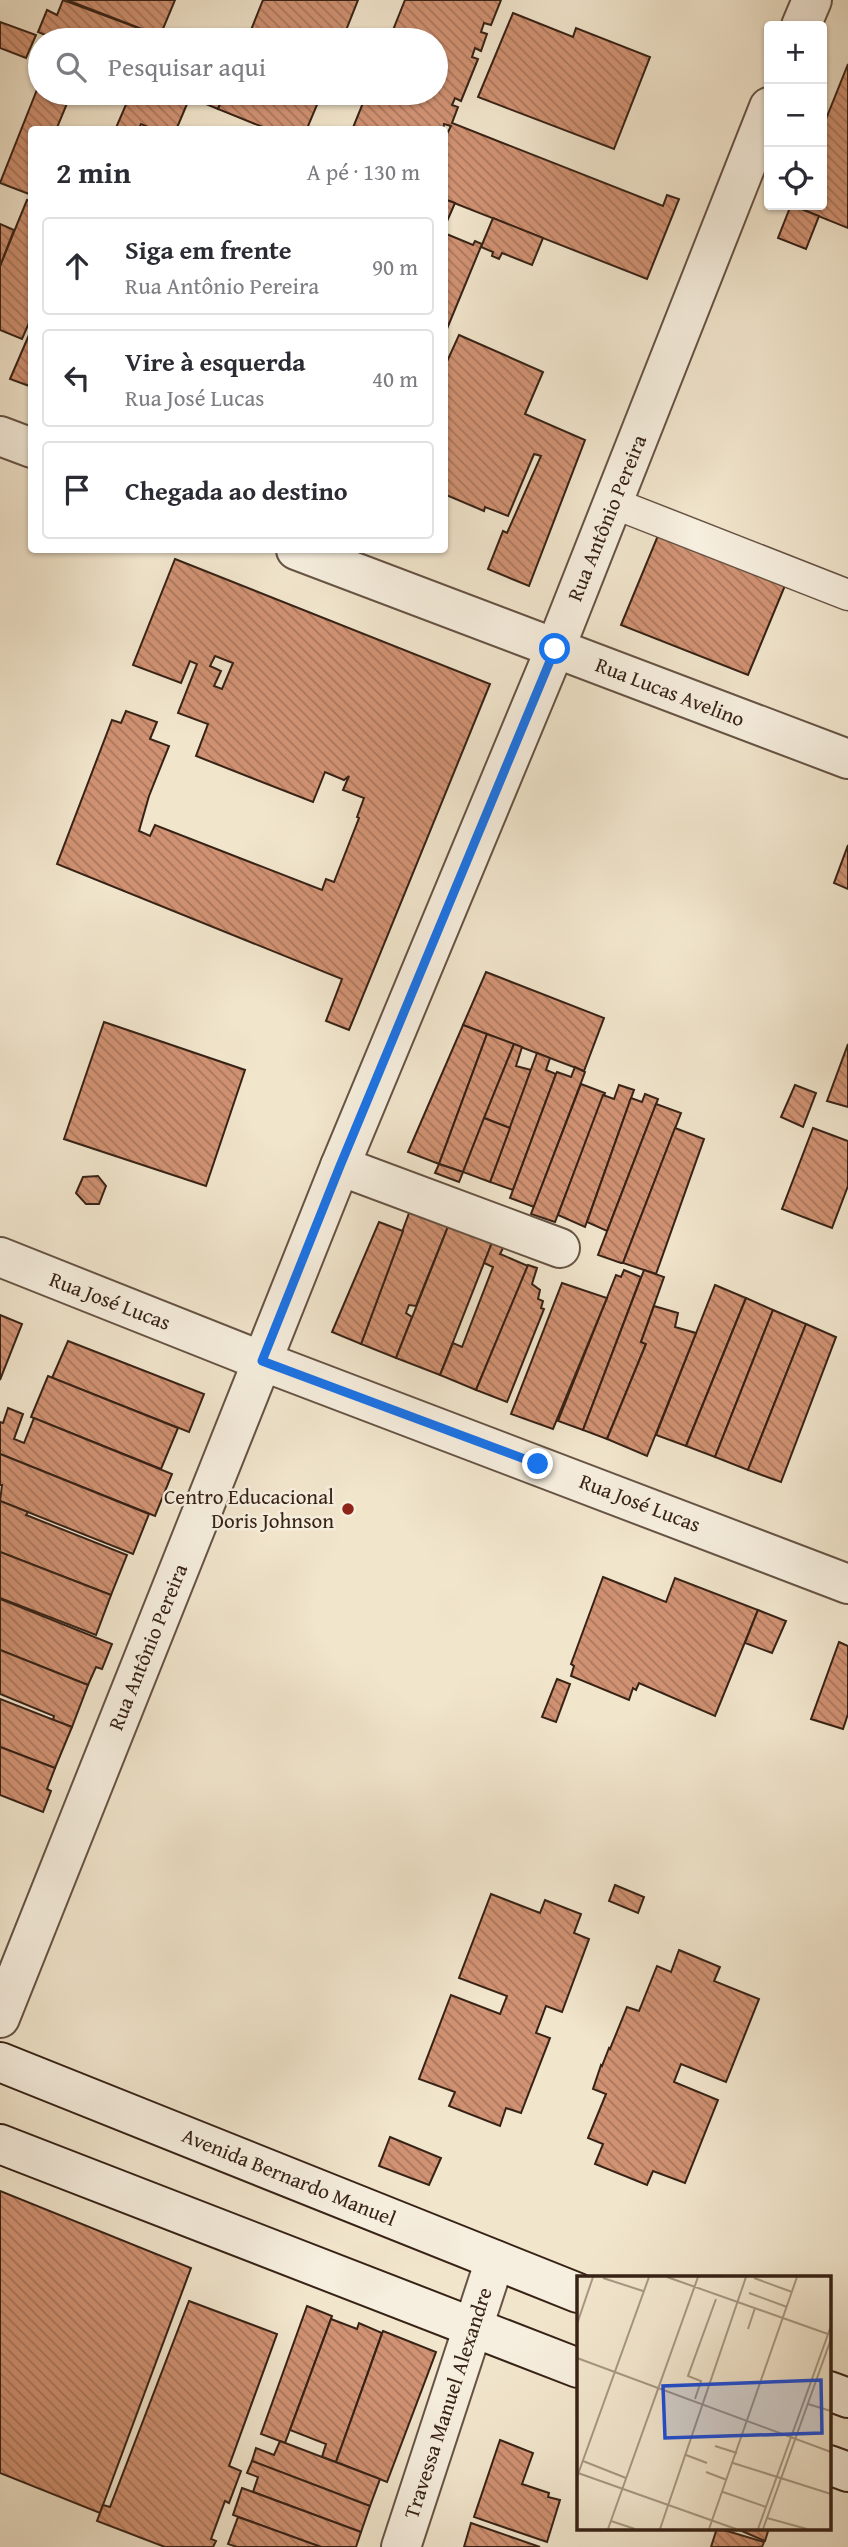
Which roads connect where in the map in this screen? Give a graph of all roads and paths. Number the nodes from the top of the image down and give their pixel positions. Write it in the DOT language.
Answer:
graph roads {
  1 [pos="812,0"];
  2 [pos="803,21"];
  3 [pos="764,120"];
  4 [pos="0,436"];
  5 [pos="28,446"];
  6 [pos="613,503"];
  7 [pos="304,553"];
  8 [pos="848,595"];
  9 [pos="555,649"];
  10 [pos="848,759"];
  11 [pos="340,1166"];
  12 [pos="560,1248"];
  13 [pos="0,1257"];
  14 [pos="262,1361"];
  15 [pos="848,1584"];
  16 [pos="0,2018"];
  17 [pos="0,2062"];
  18 [pos="0,2144"];
  19 [pos="495,2260"];
  20 [pos="577,2291"];
  21 [pos="473,2327"];
  22 [pos="577,2367"];
  23 [pos="830,2391"];
  24 [pos="848,2398"];
  25 [pos="830,2465"];
  26 [pos="848,2472"];
  27 [pos="401,2547"];
  1 -- 2 [label="street"];
  3 -- 6 [label="street, Rua Antônio Pereira"];
  4 -- 5 [label="street"];
  6 -- 8 [label="lane"];
  6 -- 9 [label="street, Rua Antônio Pereira"];
  7 -- 9 [label="street, Rua Lucas Avelino"];
  9 -- 10 [label="street, Rua Lucas Avelino"];
  9 -- 11 [label="street, Rua Antônio Pereira"];
  11 -- 12 [label="street"];
  11 -- 14 [label="street, Rua Antônio Pereira"];
  13 -- 14 [label="street, Rua José Lucas"];
  14 -- 15 [label="street, Rua José Lucas"];
  14 -- 16 [label="street, Rua Antônio Pereira"];
  17 -- 19 [label="street, Avenida Bernardo Manuel"];
  18 -- 21 [label="street"];
  19 -- 20 [label="street, Avenida Bernardo Manuel"];
  19 -- 21 [label="street, Travessa Manuel Alexandre"];
  21 -- 22 [label="street"];
  21 -- 27 [label="street, Travessa Manuel Alexandre"];
  23 -- 24 [label="street"];
  25 -- 26 [label="street"];
}
